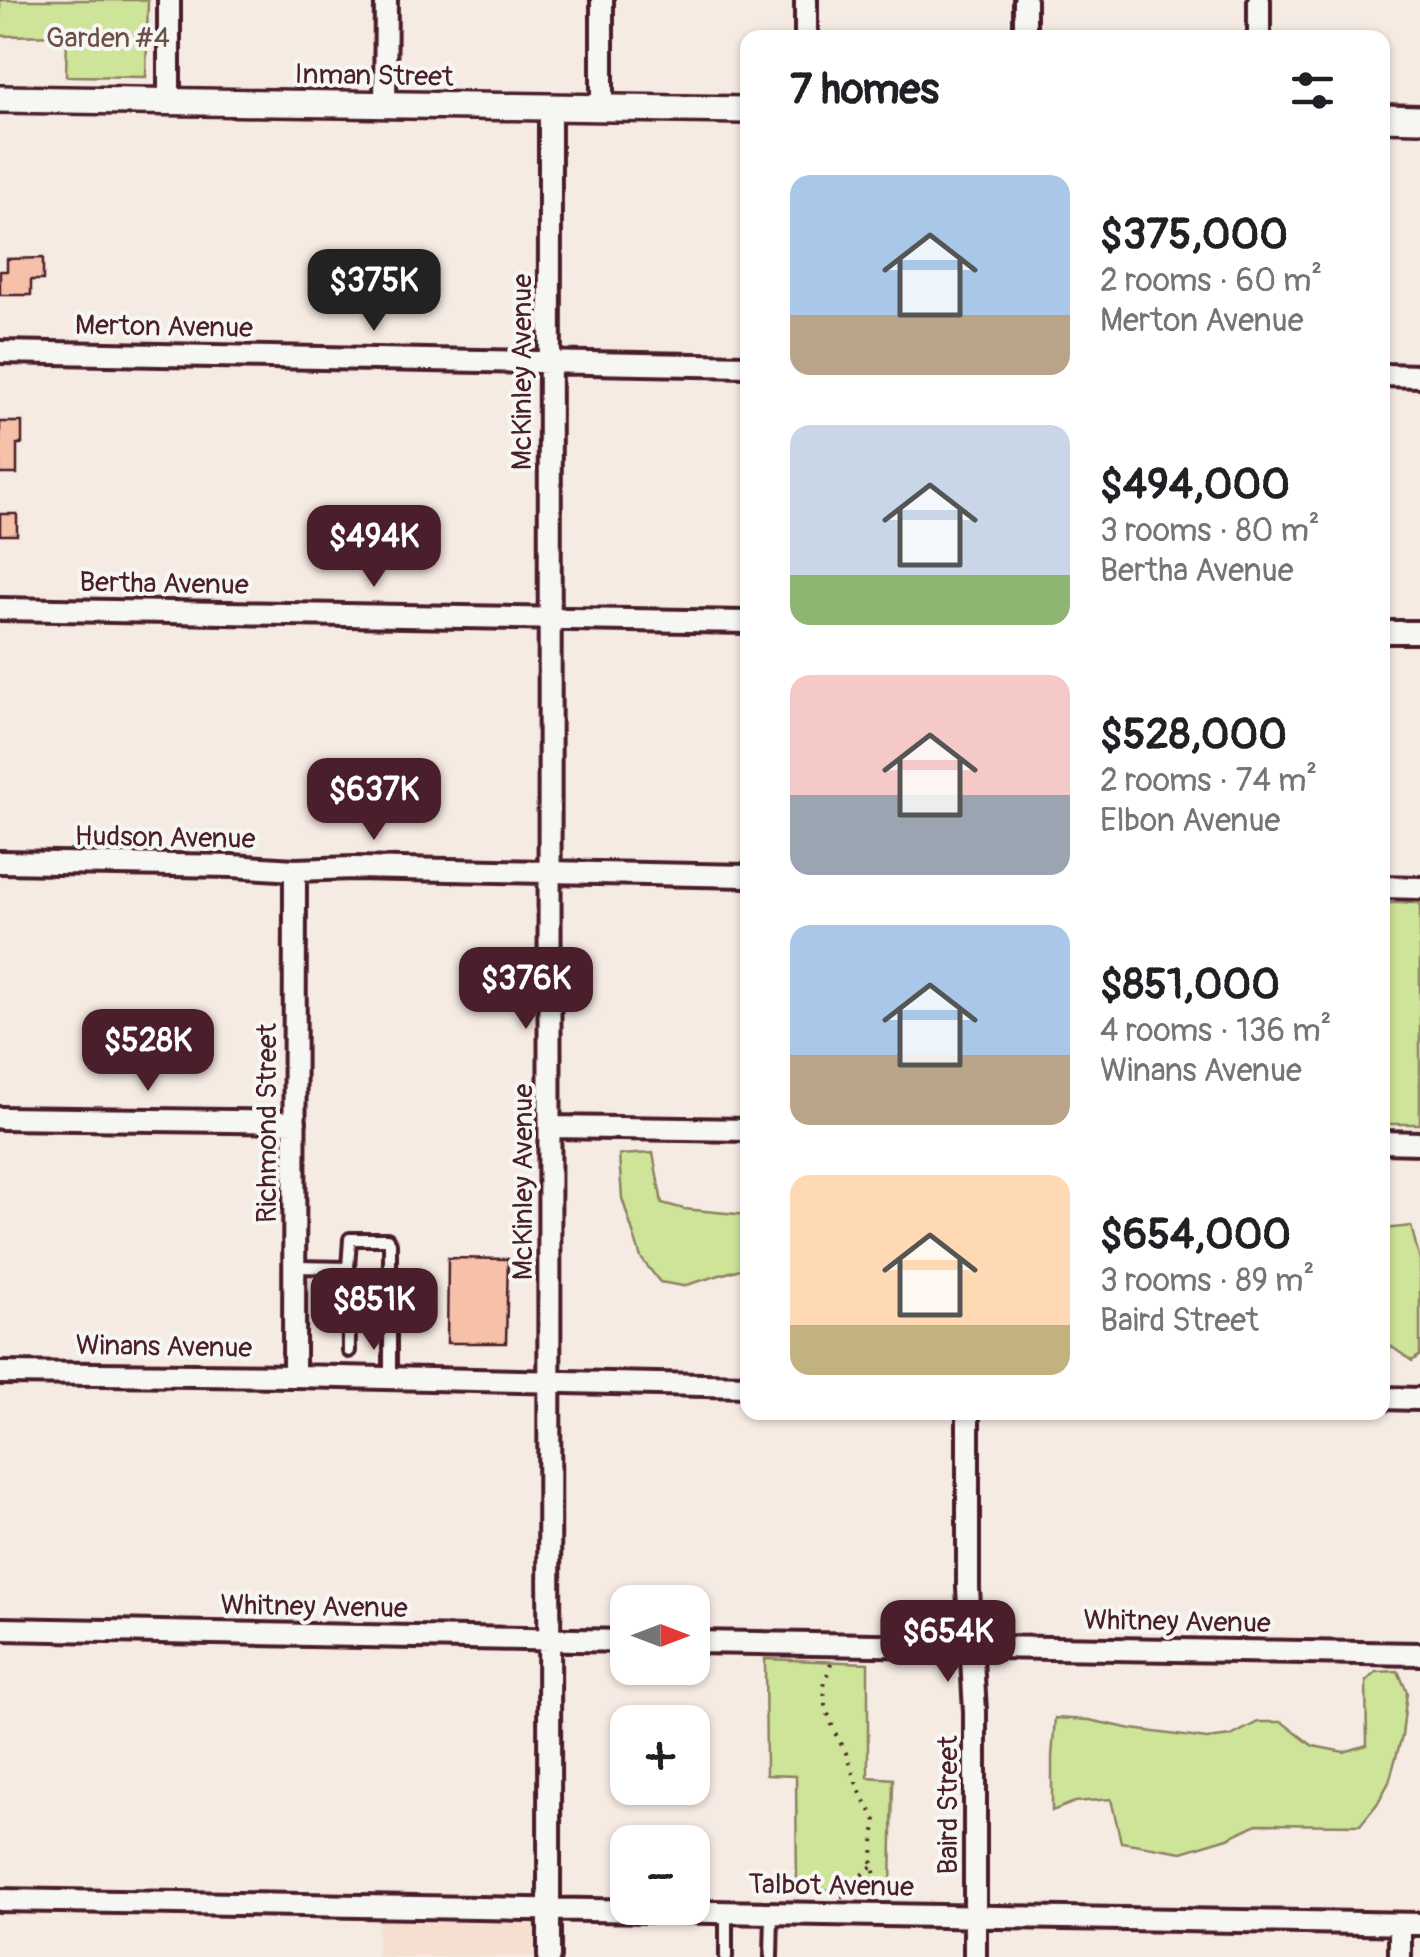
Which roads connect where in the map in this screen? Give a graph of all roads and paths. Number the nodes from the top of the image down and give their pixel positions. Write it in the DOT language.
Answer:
graph roads {
  1 [pos="169,0"];
  2 [pos="386,0"];
  3 [pos="602,0"];
  4 [pos="806,0"];
  5 [pos="1026,0"];
  6 [pos="1259,0"];
  7 [pos="806,30"];
  8 [pos="1025,30"];
  9 [pos="1259,30"];
  10 [pos="0,99"];
  11 [pos="169,102"];
  12 [pos="384,106"];
  13 [pos="550,108"];
  14 [pos="602,108"];
  15 [pos="740,110"];
  16 [pos="1390,118"];
  17 [pos="1420,118"];
  18 [pos="0,352"];
  19 [pos="550,362"];
  20 [pos="740,366"];
  21 [pos="1390,375"];
  22 [pos="1420,376"];
  23 [pos="0,608"];
  24 [pos="550,618"];
  25 [pos="740,622"];
  26 [pos="1390,632"];
  27 [pos="1420,632"];
  28 [pos="0,862"];
  29 [pos="295,870"];
  30 [pos="550,871"];
  31 [pos="740,876"];
  32 [pos="1390,887"];
  33 [pos="1420,888"];
  34 [pos="0,1118"];
  35 [pos="295,1122"];
  36 [pos="551,1127"];
  37 [pos="740,1130"];
  38 [pos="1390,1142"];
  39 [pos="1420,1143"];
  40 [pos="294,1267"];
  41 [pos="348,1268"];
  42 [pos="350,1351"];
  43 [pos="0,1373"];
  44 [pos="294,1376"];
  45 [pos="390,1378"];
  46 [pos="549,1381"];
  47 [pos="740,1386"];
  48 [pos="1390,1398"];
  49 [pos="1420,1399"];
  50 [pos="968,1420"];
  51 [pos="0,1628"];
  52 [pos="550,1640"];
  53 [pos="610,1641"];
  54 [pos="710,1642"];
  55 [pos="835,1644"];
  56 [pos="972,1646"];
  57 [pos="1420,1654"];
  58 [pos="872,1866"];
  59 [pos="0,1900"];
  60 [pos="549,1908"];
  61 [pos="726,1912"];
  62 [pos="772,1913"];
  63 [pos="842,1914"];
  64 [pos="884,1915"];
  65 [pos="976,1917"];
  66 [pos="1410,1924"];
  67 [pos="549,1957"];
  68 [pos="726,1957"];
  69 [pos="772,1957"];
  70 [pos="976,1957"];
  71 [pos="1400,1957"];
  1 -- 11 [label="street"];
  2 -- 12 [label="street"];
  3 -- 14 [label="street"];
  4 -- 7 [label="street"];
  5 -- 8 [label="street"];
  6 -- 9 [label="street"];
  10 -- 11 [label="street, Inman Street"];
  11 -- 12 [label="street, Inman Street"];
  12 -- 13 [label="street, Inman Street"];
  13 -- 14 [label="street, Inman Street"];
  13 -- 19 [label="street, McKinley Avenue"];
  14 -- 15 [label="street, Inman Street"];
  16 -- 17 [label="street"];
  18 -- 19 [label="street, Merton Avenue"];
  19 -- 20 [label="street, Merton Avenue"];
  19 -- 24 [label="street, McKinley Avenue"];
  21 -- 22 [label="street"];
  23 -- 24 [label="street, Bertha Avenue"];
  24 -- 25 [label="street, Bertha Avenue"];
  24 -- 30 [label="street, McKinley Avenue"];
  26 -- 27 [label="street"];
  28 -- 29 [label="street, Hudson Avenue"];
  29 -- 30 [label="street, Hudson Avenue"];
  29 -- 35 [label="street, Richmond Street"];
  30 -- 31 [label="street, Hudson Avenue"];
  30 -- 36 [label="street, McKinley Avenue"];
  32 -- 33 [label="street"];
  34 -- 35 [label="street"];
  35 -- 40 [label="street, Richmond Street"];
  36 -- 37 [label="street"];
  36 -- 46 [label="street, McKinley Avenue"];
  38 -- 39 [label="street"];
  40 -- 41 [label="lane"];
  40 -- 44 [label="street, Richmond Street"];
  41 -- 42 [label="lane"];
  41 -- 45 [label="lane"];
  43 -- 44 [label="street, Winans Avenue"];
  44 -- 45 [label="street, Winans Avenue"];
  45 -- 46 [label="street, Winans Avenue"];
  46 -- 47 [label="street, Winans Avenue"];
  46 -- 52 [label="street, McKinley Avenue"];
  48 -- 49 [label="street"];
  50 -- 56 [label="street, Baird Street"];
  51 -- 52 [label="street, Whitney Avenue"];
  52 -- 53 [label="street, Whitney Avenue"];
  52 -- 60 [label="street, McKinley Avenue"];
  54 -- 55 [label="street, Whitney Avenue"];
  55 -- 56 [label="street, Whitney Avenue"];
  55 -- 58 [label="path"];
  56 -- 57 [label="street, Whitney Avenue"];
  56 -- 65 [label="street, Baird Street"];
  58 -- 63 [label="path"];
  58 -- 64 [label="path"];
  59 -- 60 [label="street, Talbot Avenue"];
  60 -- 61 [label="street, Talbot Avenue"];
  60 -- 67 [label="street, McKinley Avenue"];
  61 -- 62 [label="street, Talbot Avenue"];
  61 -- 68 [label="lane"];
  62 -- 63 [label="street, Talbot Avenue"];
  62 -- 69 [label="lane"];
  63 -- 64 [label="street, Talbot Avenue"];
  64 -- 65 [label="street, Talbot Avenue"];
  65 -- 66 [label="street, Talbot Avenue"];
  65 -- 70 [label="street, Baird Street"];
  66 -- 71 [label="street"];
}
